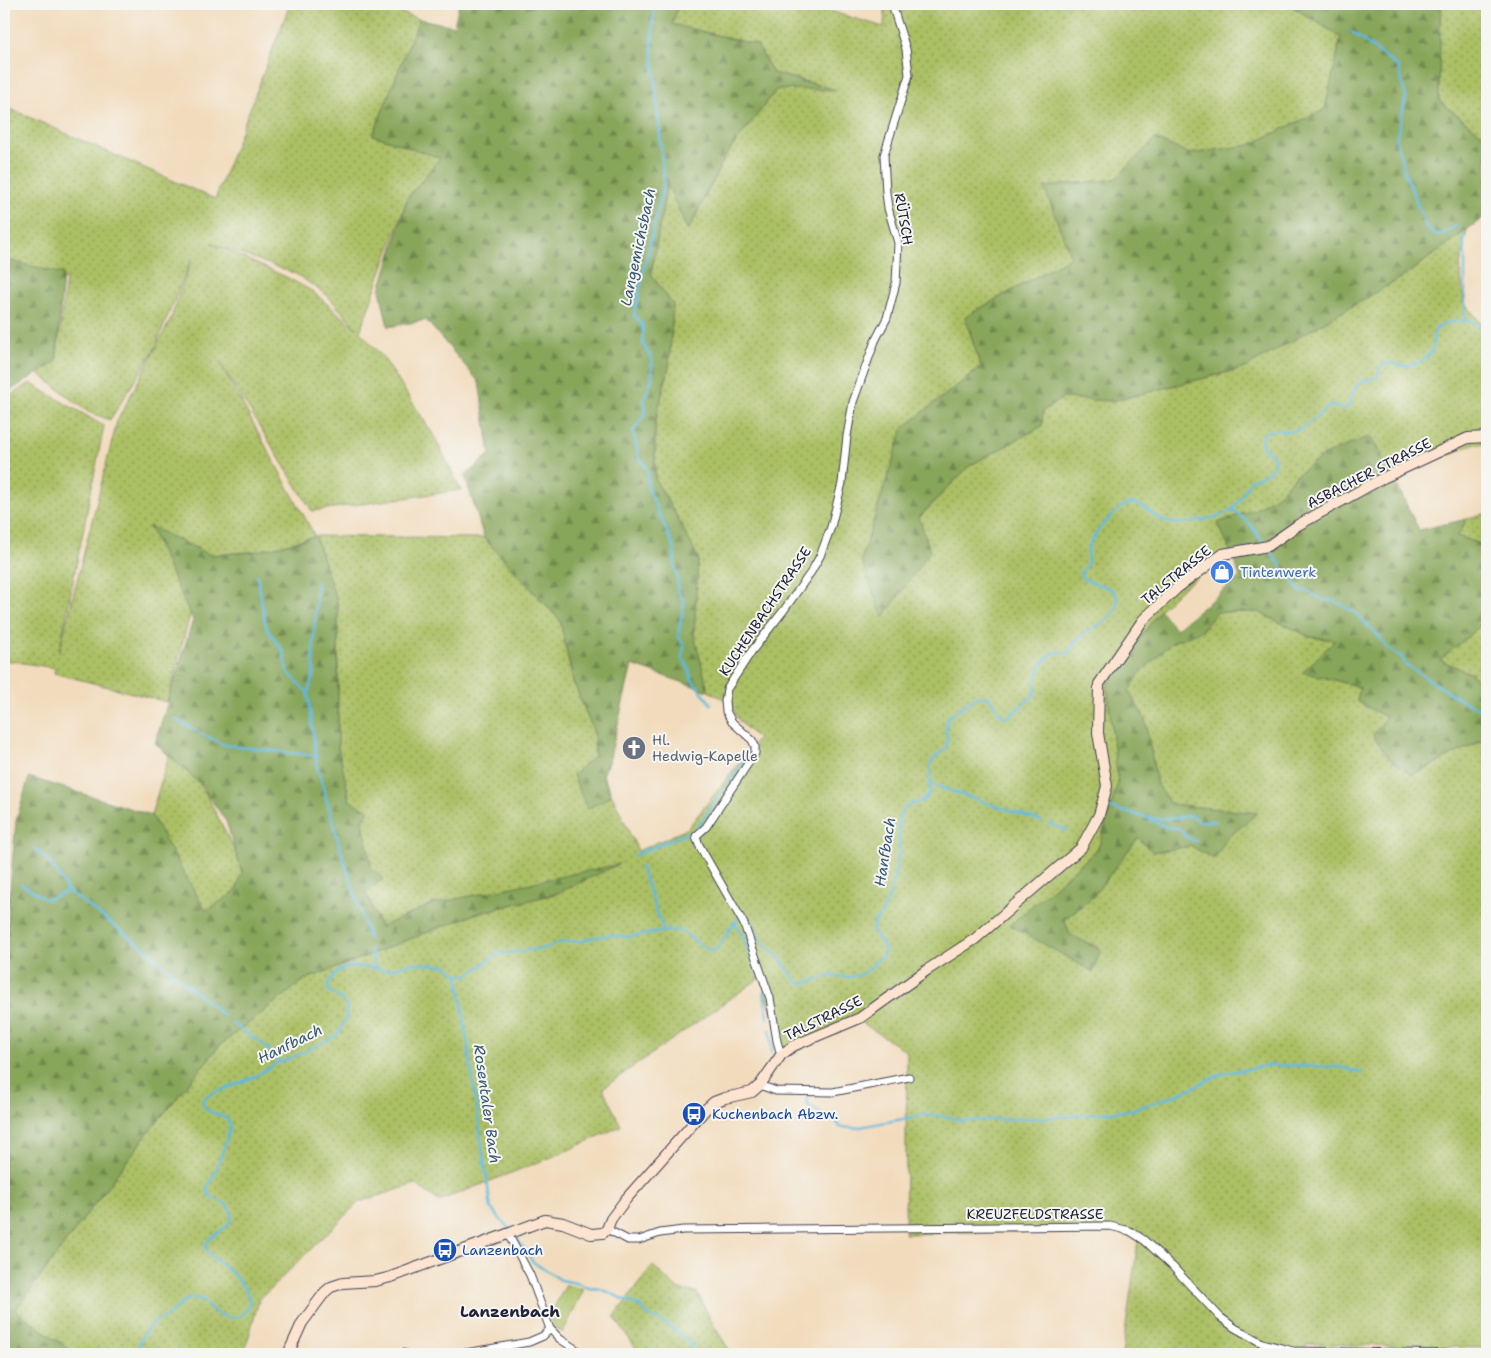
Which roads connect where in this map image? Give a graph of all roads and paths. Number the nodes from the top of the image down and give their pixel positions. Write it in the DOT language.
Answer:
graph roads {
  1 [pos="894,4"];
  2 [pos="847,436"];
  3 [pos="1487,437"];
  4 [pos="1268,546"];
  5 [pos="781,1055"];
  6 [pos="909,1077"];
  7 [pos="760,1085"];
  8 [pos="607,1229"];
  9 [pos="508,1234"];
  10 [pos="550,1329"];
  11 [pos="288,1354"];
  12 [pos="460,1354"];
  13 [pos="583,1354"];
  14 [pos="1452,1354"];
  1 -- 2 [label="street, RÜTSCH"];
  2 -- 5 [label="street, KUCHENBACHSTRASSE"];
  3 -- 4 [label="main road, ASBACHER STRASSE"];
  4 -- 5 [label="main road, TALSTRASSE"];
  5 -- 7 [label="main road, TALSTRASSE"];
  6 -- 7 [label="street"];
  7 -- 8 [label="main road"];
  8 -- 9 [label="main road"];
  8 -- 14 [label="street, KREUZFELDSTRASSE"];
  9 -- 10 [label="street"];
  9 -- 11 [label="main road"];
  10 -- 12 [label="street"];
  10 -- 13 [label="street"];
}
